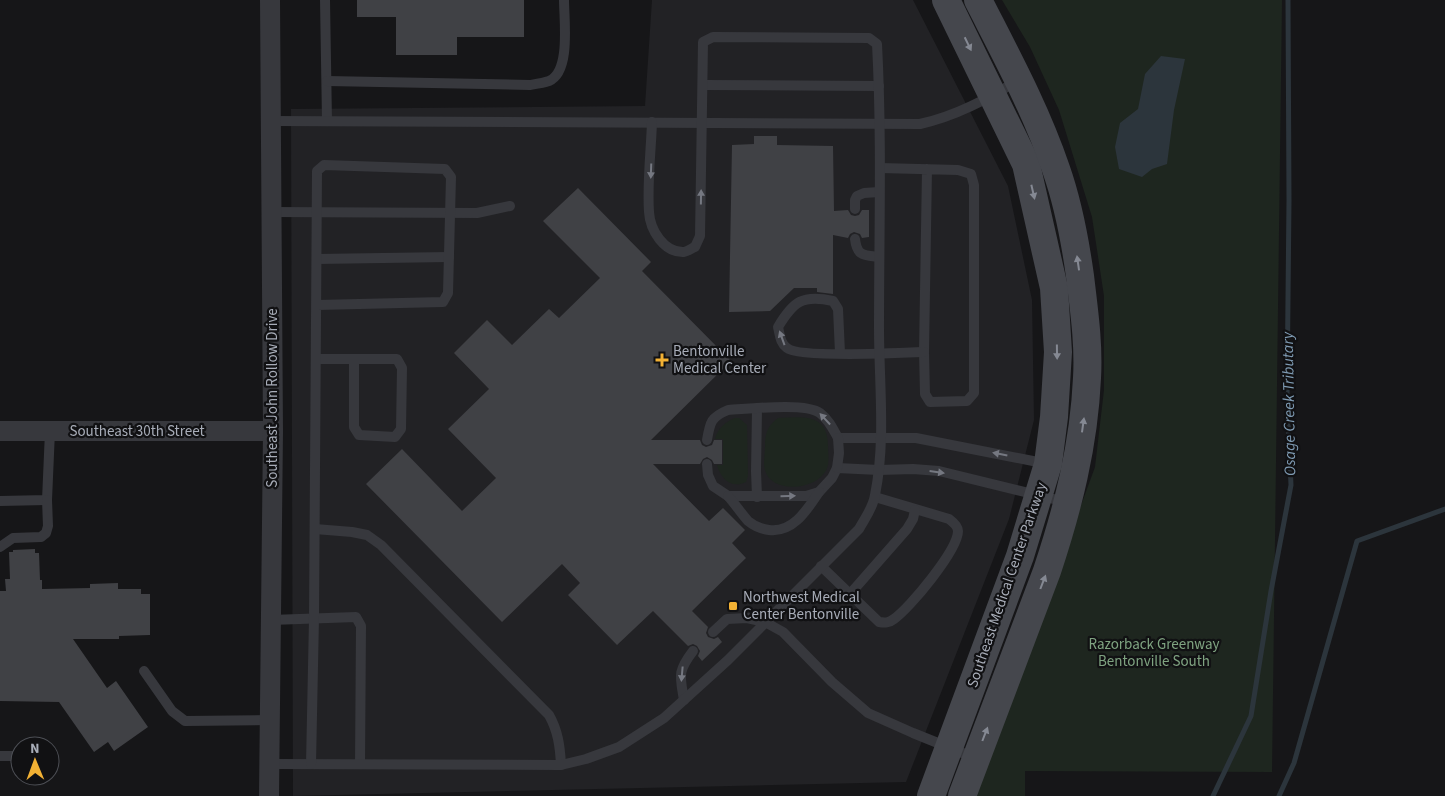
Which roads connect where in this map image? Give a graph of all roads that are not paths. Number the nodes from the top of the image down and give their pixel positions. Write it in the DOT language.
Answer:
graph roads {
  1 [pos="270,0"];
  2 [pos="326,0"];
  3 [pos="564,0"];
  4 [pos="946,0"];
  5 [pos="978,0"];
  6 [pos="1018,80"];
  7 [pos="326,81"];
  8 [pos="703,85"];
  9 [pos="879,86"];
  10 [pos="993,96"];
  11 [pos="271,121"];
  12 [pos="327,121"];
  13 [pos="652,122"];
  14 [pos="702,122"];
  15 [pos="881,124"];
  16 [pos="880,168"];
  17 [pos="927,169"];
  18 [pos="879,192"];
  19 [pos="510,206"];
  20 [pos="854,209"];
  21 [pos="272,212"];
  22 [pos="317,212"];
  23 [pos="451,213"];
  24 [pos="855,238"];
  25 [pos="449,257"];
  26 [pos="879,257"];
  27 [pos="317,259"];
  28 [pos="316,305"];
  29 [pos="924,352"];
  30 [pos="840,353"];
  31 [pos="879,354"];
  32 [pos="316,359"];
  33 [pos="354,359"];
  34 [pos="757,409"];
  35 [pos="0,431"];
  36 [pos="50,431"];
  37 [pos="273,431"];
  38 [pos="838,438"];
  39 [pos="881,438"];
  40 [pos="707,440"];
  41 [pos="707,464"];
  42 [pos="1062,466"];
  43 [pos="837,468"];
  44 [pos="879,470"];
  45 [pos="819,492"];
  46 [pos="1039,495"];
  47 [pos="728,496"];
  48 [pos="758,497"];
  49 [pos="875,497"];
  50 [pos="47,500"];
  51 [pos="0,501"];
  52 [pos="1068,503"];
  53 [pos="915,510"];
  54 [pos="315,529"];
  55 [pos="0,547"];
  56 [pos="822,566"];
  57 [pos="850,594"];
  58 [pos="314,618"];
  59 [pos="271,620"];
  60 [pos="765,622"];
  61 [pos="713,632"];
  62 [pos="693,651"];
  63 [pos="144,671"];
  64 [pos="684,700"];
  65 [pos="270,720"];
  66 [pos="950,748"];
  67 [pos="976,758"];
  68 [pos="269,764"];
  69 [pos="311,764"];
  70 [pos="360,764"];
  71 [pos="561,764"];
  72 [pos="269,796"];
  73 [pos="932,796"];
  74 [pos="962,796"];
  1 -- 11 [label="street, Southeast John Rollow Drive"];
  2 -- 7 [label="lane"];
  3 -- 7 [label="lane"];
  4 -- 10 [label="main road, Southeast Medical Center Parkway, one-way"];
  5 -- 6 [label="main road, Southeast Medical Center Parkway"];
  6 -- 10 [label="lane"];
  42 -- 6 [label="main road, Southeast Medical Center Parkway, one-way"];
  7 -- 12 [label="lane"];
  8 -- 9 [label="lane"];
  8 -- 9 [label="lane"];
  8 -- 14 [label="lane"];
  9 -- 15 [label="lane"];
  10 -- 15 [label="lane"];
  10 -- 42 [label="main road, Southeast Medical Center Parkway, one-way"];
  11 -- 12 [label="lane"];
  11 -- 21 [label="street, Southeast John Rollow Drive"];
  12 -- 13 [label="lane"];
  13 -- 14 [label="lane"];
  13 -- 14 [label="lane, one-way"];
  14 -- 15 [label="lane"];
  15 -- 16 [label="lane"];
  16 -- 17 [label="lane"];
  16 -- 18 [label="lane"];
  17 -- 29 [label="lane"];
  17 -- 29 [label="lane"];
  18 -- 20 [label="lane"];
  18 -- 26 [label="lane"];
  19 -- 23 [label="lane"];
  21 -- 22 [label="lane"];
  21 -- 37 [label="street, Southeast John Rollow Drive"];
  22 -- 23 [label="lane"];
  22 -- 23 [label="lane"];
  22 -- 27 [label="lane"];
  23 -- 25 [label="lane"];
  24 -- 26 [label="lane"];
  25 -- 27 [label="lane"];
  25 -- 28 [label="lane"];
  26 -- 31 [label="lane"];
  27 -- 28 [label="lane"];
  28 -- 32 [label="lane"];
  29 -- 31 [label="lane"];
  30 -- 30 [label="lane, one-way"];
  30 -- 31 [label="lane"];
  31 -- 39 [label="lane"];
  32 -- 33 [label="lane"];
  32 -- 54 [label="lane"];
  33 -- 33 [label="lane"];
  38 -- 34 [label="lane, one-way"];
  34 -- 40 [label="lane"];
  34 -- 48 [label="lane"];
  35 -- 36 [label="street, Southeast 30th Street"];
  36 -- 37 [label="street, Southeast 30th Street"];
  36 -- 50 [label="lane"];
  37 -- 59 [label="street, Southeast John Rollow Drive"];
  38 -- 39 [label="lane"];
  38 -- 43 [label="lane"];
  42 -- 39 [label="lane, one-way"];
  39 -- 44 [label="lane"];
  41 -- 47 [label="lane"];
  42 -- 46 [label="main road, Southeast Medical Center Parkway"];
  42 -- 52 [label="main road, Southeast Medical Center Parkway"];
  43 -- 44 [label="lane"];
  43 -- 45 [label="lane"];
  44 -- 46 [label="lane, one-way"];
  44 -- 49 [label="lane"];
  45 -- 47 [label="lane"];
  48 -- 45 [label="lane, one-way"];
  46 -- 52 [label="lane"];
  46 -- 66 [label="main road, Southeast Medical Center Parkway"];
  47 -- 48 [label="lane"];
  49 -- 53 [label="lane"];
  49 -- 56 [label="lane"];
  50 -- 51 [label="lane"];
  50 -- 55 [label="lane"];
  67 -- 52 [label="main road, Southeast Medical Center Parkway, one-way"];
  53 -- 57 [label="lane"];
  53 -- 57 [label="lane"];
  54 -- 58 [label="lane"];
  54 -- 71 [label="lane"];
  56 -- 57 [label="lane"];
  56 -- 60 [label="lane"];
  58 -- 59 [label="lane"];
  58 -- 69 [label="lane"];
  58 -- 70 [label="lane"];
  59 -- 65 [label="street, Southeast John Rollow Drive"];
  60 -- 61 [label="lane"];
  60 -- 64 [label="lane"];
  60 -- 66 [label="lane"];
  62 -- 64 [label="lane, one-way"];
  63 -- 65 [label="lane"];
  64 -- 71 [label="lane"];
  65 -- 68 [label="street, Southeast John Rollow Drive"];
  66 -- 67 [label="lane"];
  66 -- 73 [label="main road, Southeast Medical Center Parkway"];
  67 -- 74 [label="main road, Southeast Medical Center Parkway"];
  68 -- 69 [label="lane"];
  68 -- 72 [label="street, Southeast John Rollow Drive"];
  69 -- 70 [label="lane"];
  70 -- 71 [label="lane"];
}
